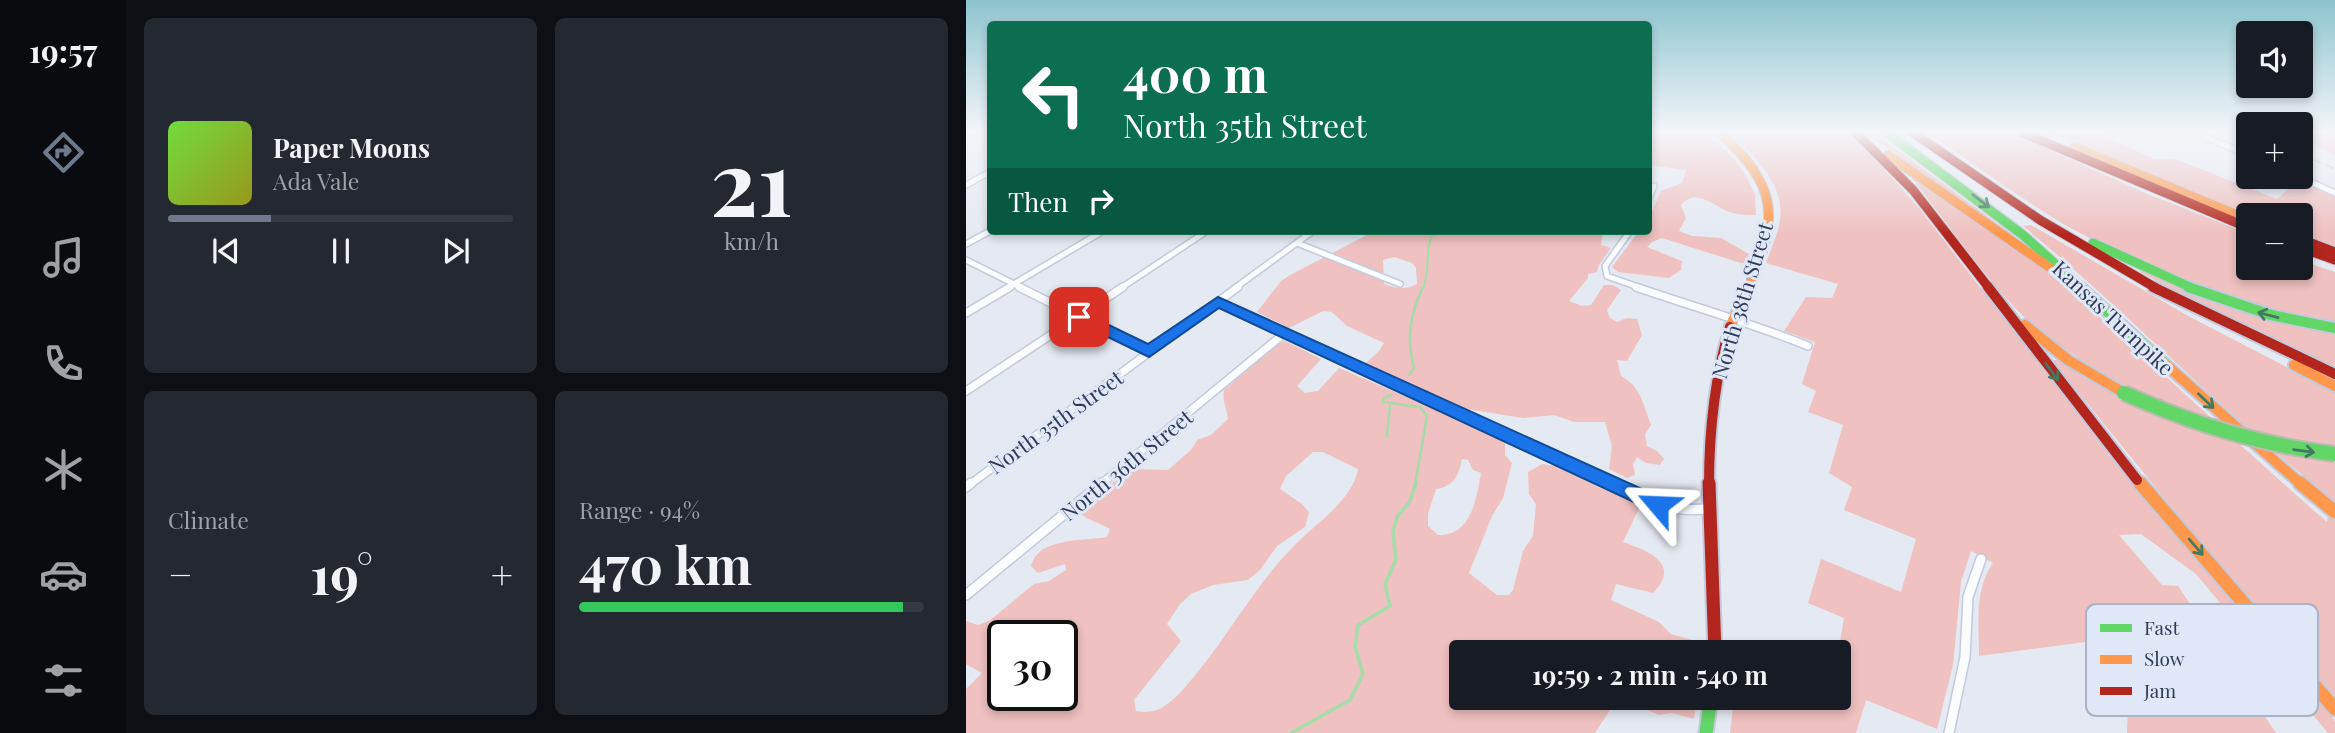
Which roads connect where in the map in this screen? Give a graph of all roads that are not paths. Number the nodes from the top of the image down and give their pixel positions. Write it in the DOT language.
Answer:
graph roads {
  1 [pos="1754,166"];
  2 [pos="1889,166"];
  3 [pos="1904,166"];
  4 [pos="1932,166"];
  5 [pos="1960,166"];
  6 [pos="2102,166"];
  7 [pos="2120,166"];
  8 [pos="987,174"];
  9 [pos="1978,179"];
  10 [pos="2313,183"];
  11 [pos="966,185"];
  12 [pos="1654,186"];
  13 [pos="1652,191"];
  14 [pos="2335,193"];
  15 [pos="2236,215"];
  16 [pos="2236,223"];
  17 [pos="987,233"];
  18 [pos="1096,235"];
  19 [pos="1201,235"];
  20 [pos="1308,235"];
  21 [pos="1627,235"];
  22 [pos="1297,243"];
  23 [pos="2313,243"];
  24 [pos="966,244"];
  25 [pos="2335,251"];
  26 [pos="2313,252"];
  27 [pos="966,260"];
  28 [pos="2335,260"];
  29 [pos="1014,284"];
  30 [pos="1399,284"];
  31 [pos="1996,297"];
  32 [pos="2174,298"];
  33 [pos="1218,302"];
  34 [pos="2104,307"];
  35 [pos="966,313"];
  36 [pos="1079,317"];
  37 [pos="1733,319"];
  38 [pos="2335,328"];
  39 [pos="1286,332"];
  40 [pos="1808,346"];
  41 [pos="1149,352"];
  42 [pos="2335,374"];
  43 [pos="2335,386"];
  44 [pos="966,391"];
  45 [pos="2335,454"];
  46 [pos="966,487"];
  47 [pos="2329,507"];
  48 [pos="1710,508"];
  49 [pos="1981,559"];
  50 [pos="966,595"];
  51 [pos="2244,604"];
  52 [pos="1715,640"];
  53 [pos="2318,689"];
  54 [pos="2335,709"];
  55 [pos="1709,710"];
  56 [pos="1706,733"];
  57 [pos="1949,733"];
  1 -- 37 [label="main road, North 38th Street"];
  2 -- 31 [label="main road"];
  3 -- 34 [label="main road"];
  4 -- 34 [label="main road, Kansas Turnpike, one-way"];
  5 -- 9 [label="main road, Kansas Turnpike"];
  6 -- 16 [label="main road"];
  7 -- 15 [label="main road"];
  8 -- 11 [label="street"];
  9 -- 32 [label="main road, Kansas Turnpike"];
  38 -- 9 [label="main road, one-way"];
  10 -- 14 [label="street"];
  12 -- 13 [label="street"];
  17 -- 24 [label="street"];
  18 -- 29 [label="street"];
  19 -- 36 [label="street"];
  20 -- 22 [label="street, North 35th Street"];
  21 -- 37 [label="street"];
  22 -- 30 [label="street"];
  22 -- 33 [label="street, North 35th Street"];
  23 -- 25 [label="main road"];
  26 -- 28 [label="main road"];
  27 -- 29 [label="street"];
  29 -- 35 [label="street"];
  29 -- 36 [label="street"];
  31 -- 45 [label="main road, one-way, bridge"];
  31 -- 51 [label="main road, one-way"];
  32 -- 42 [label="main road, Kansas Turnpike"];
  32 -- 43 [label="main road"];
  33 -- 39 [label="street"];
  33 -- 41 [label="street, North 35th Street"];
  34 -- 47 [label="main road, Kansas Turnpike, one-way"];
  36 -- 41 [label="street"];
  36 -- 44 [label="street"];
  37 -- 40 [label="street"];
  37 -- 48 [label="main road, North 38th Street"];
  39 -- 48 [label="street"];
  39 -- 50 [label="street, North 36th Street"];
  41 -- 46 [label="street, North 35th Street"];
  48 -- 52 [label="main road, North 38th Street"];
  49 -- 57 [label="street"];
  53 -- 54 [label="main road, one-way"];
  55 -- 56 [label="main road"];
}
